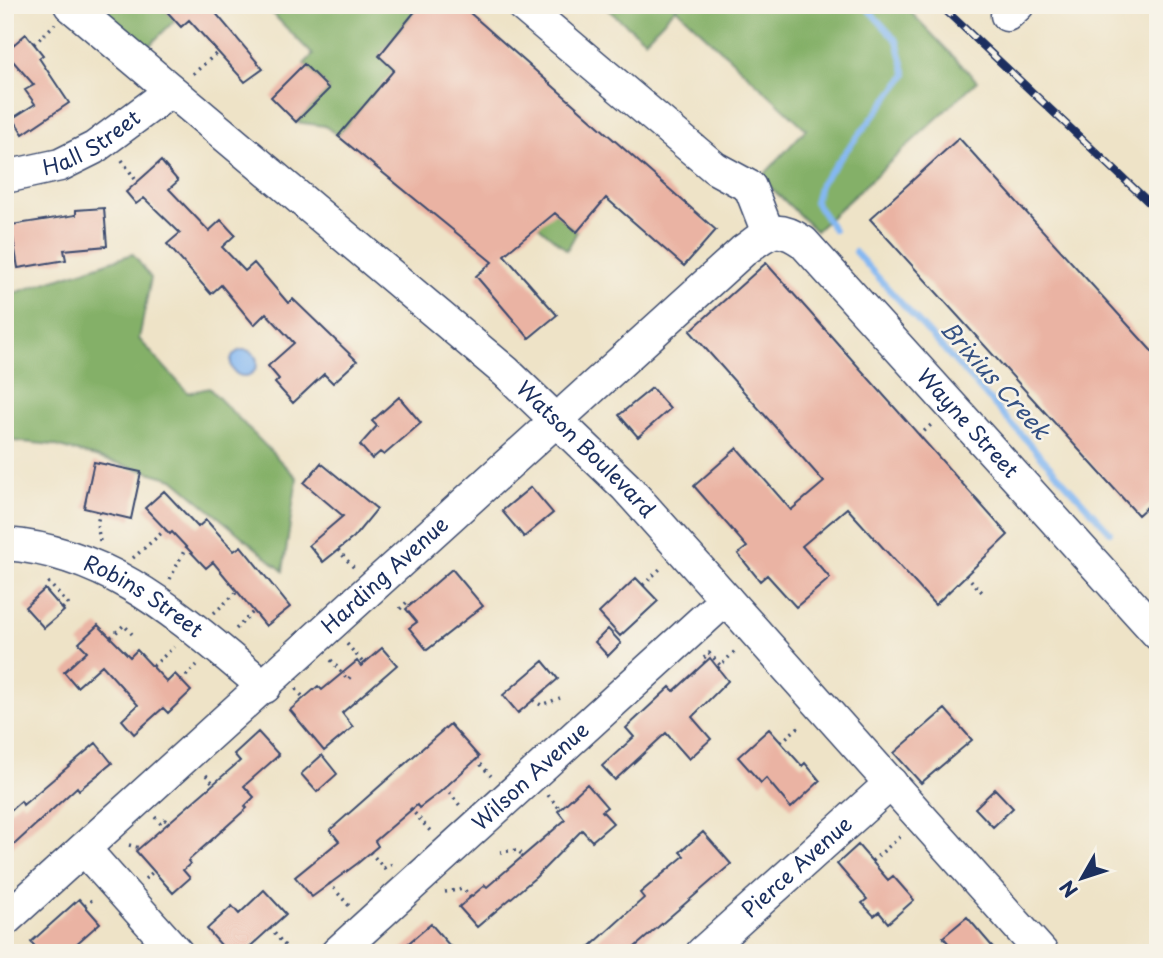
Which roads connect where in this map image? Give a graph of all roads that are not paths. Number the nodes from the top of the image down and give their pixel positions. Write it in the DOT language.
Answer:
graph roads {
  1 [pos="522,5"];
  2 [pos="63,14"];
  3 [pos="179,86"];
  4 [pos="5,177"];
  5 [pos="768,233"];
  6 [pos="558,419"];
  7 [pos="5,544"];
  8 [pos="726,599"];
  9 [pos="1153,620"];
  10 [pos="265,687"];
  11 [pos="891,783"];
  12 [pos="84,849"];
  13 [pos="5,920"];
  14 [pos="177,953"];
  15 [pos="337,953"];
  16 [pos="702,953"];
  17 [pos="1042,953"];
  1 -- 5 [label="street"];
  2 -- 3 [label="street, Watson Boulevard"];
  3 -- 4 [label="street, Hall Street"];
  3 -- 6 [label="street, Watson Boulevard"];
  5 -- 6 [label="street, Harding Avenue"];
  5 -- 9 [label="street, Wayne Street"];
  6 -- 8 [label="street, Watson Boulevard"];
  6 -- 10 [label="street, Harding Avenue"];
  7 -- 10 [label="street, Robins Street"];
  8 -- 11 [label="street, Watson Boulevard"];
  8 -- 15 [label="street, Wilson Avenue"];
  10 -- 12 [label="street, Harding Avenue"];
  11 -- 16 [label="street, Pierce Avenue"];
  11 -- 17 [label="street, Watson Boulevard"];
  12 -- 13 [label="street, Harding Avenue"];
  12 -- 14 [label="street"];
}
